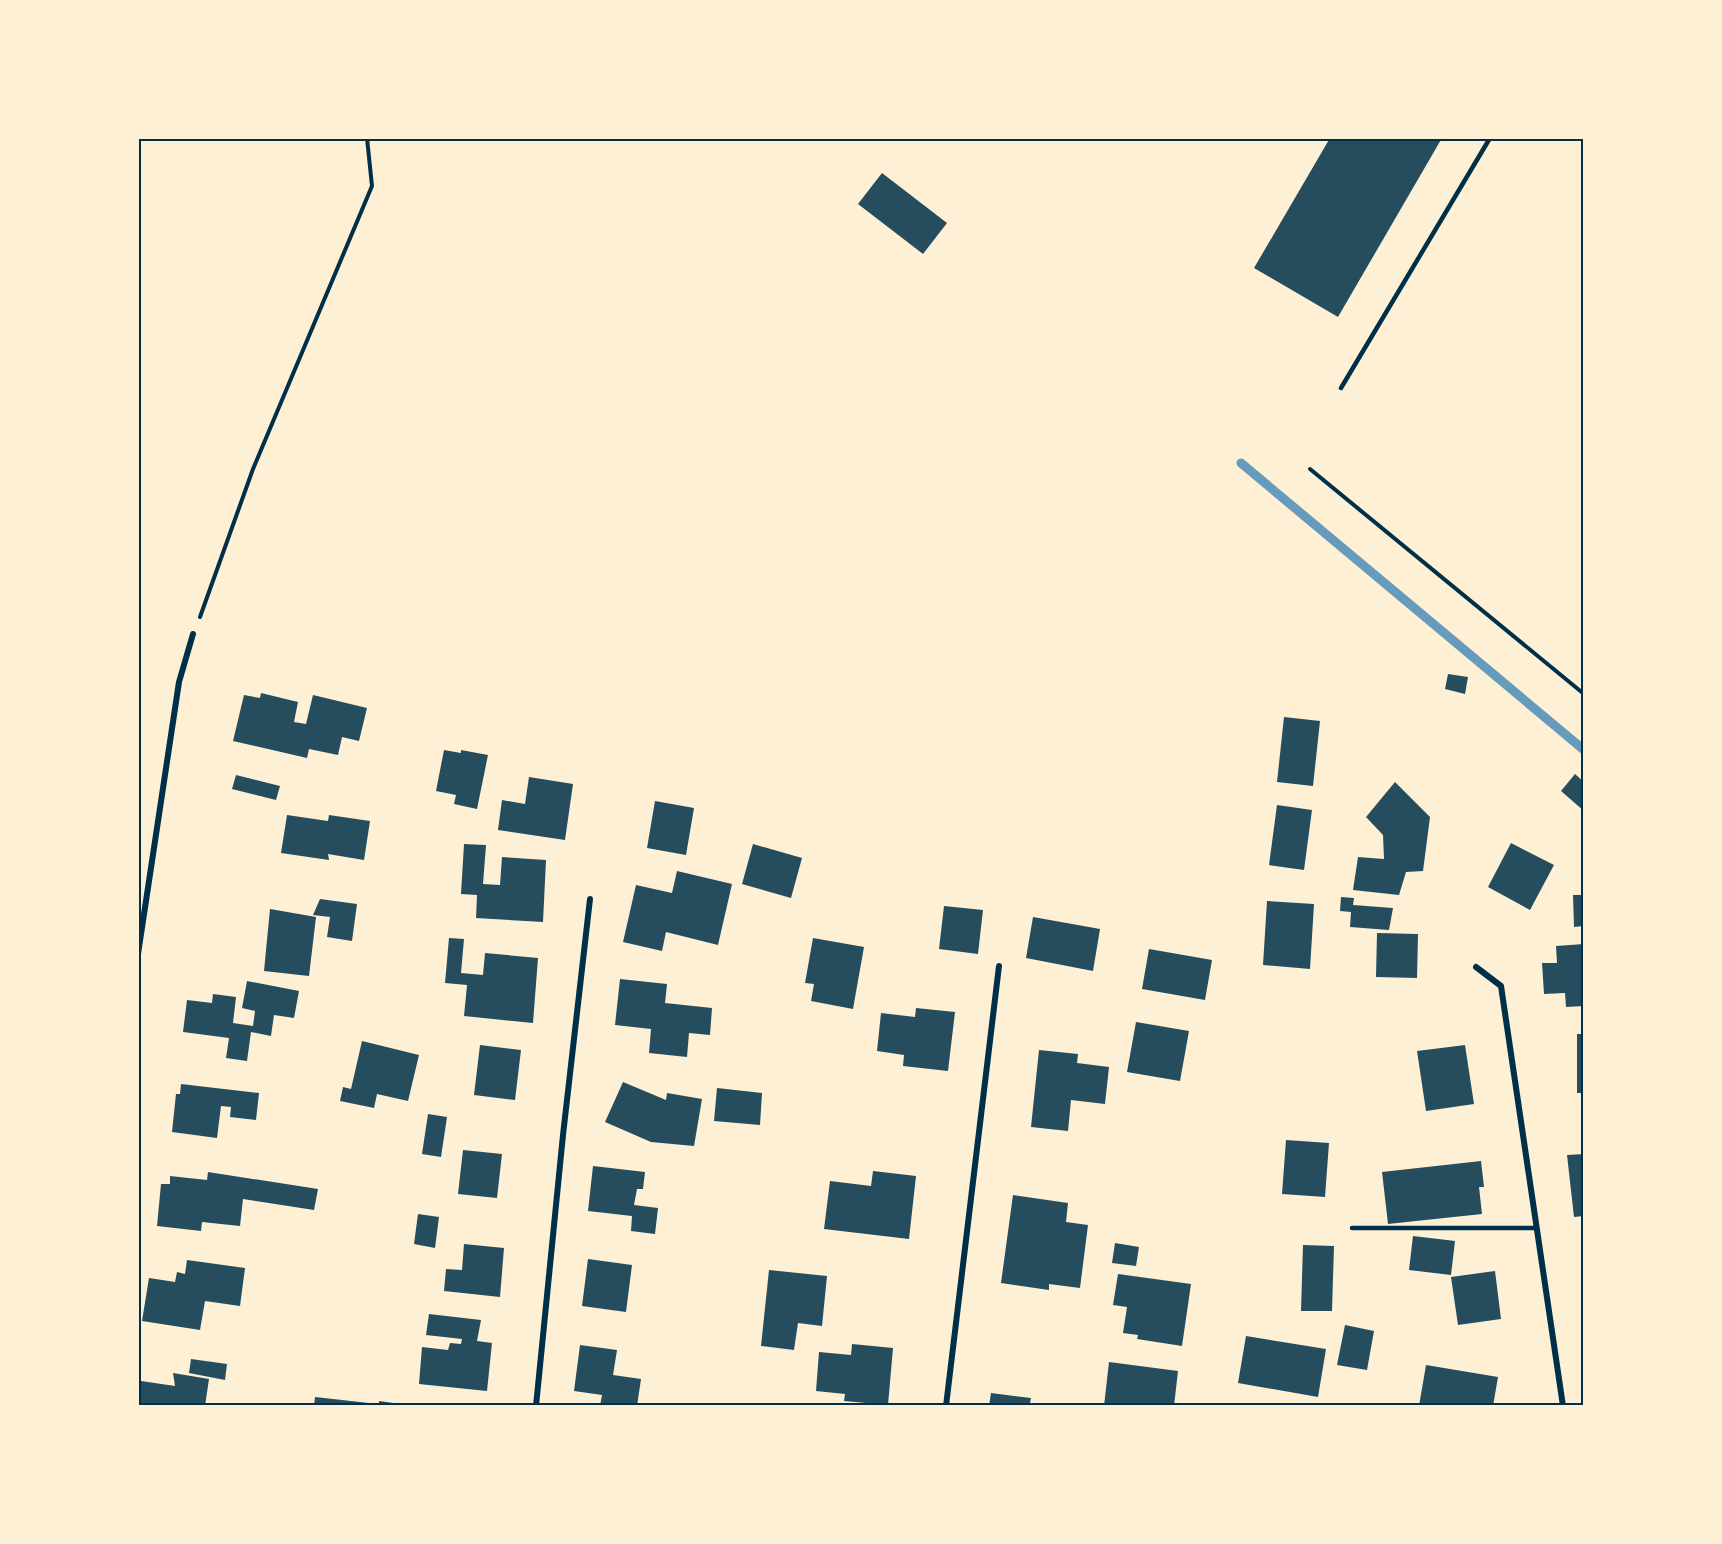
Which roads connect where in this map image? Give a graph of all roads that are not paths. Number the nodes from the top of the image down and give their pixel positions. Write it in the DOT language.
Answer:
graph roads {
  1 [pos="1490,138"];
  2 [pos="1341,388"];
  3 [pos="193,634"];
  4 [pos="590,899"];
  5 [pos="138,954"];
  6 [pos="999,966"];
  7 [pos="1476,967"];
  8 [pos="1352,1228"];
  9 [pos="1536,1228"];
  10 [pos="536,1406"];
  11 [pos="946,1406"];
  12 [pos="1563,1406"];
  1 -- 2 [label="lane"];
  3 -- 5 [label="street"];
  4 -- 10 [label="street"];
  6 -- 11 [label="street"];
  7 -- 9 [label="street"];
  8 -- 9 [label="lane"];
  9 -- 12 [label="street"];
}
